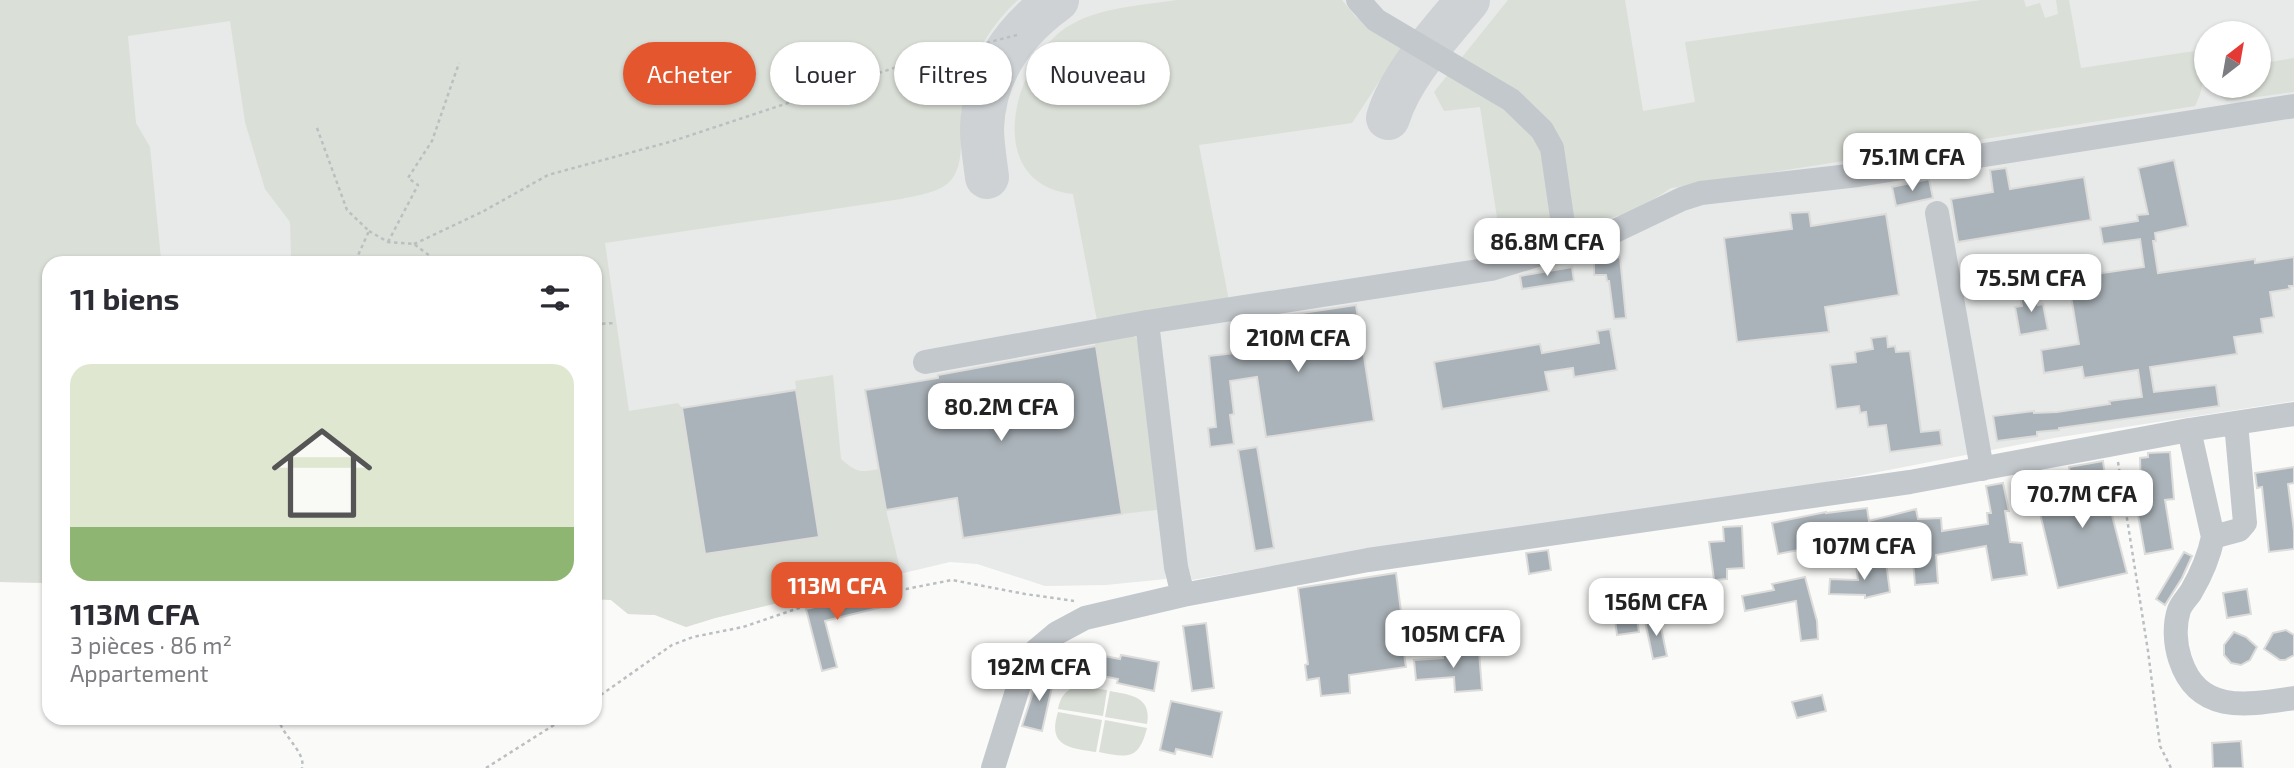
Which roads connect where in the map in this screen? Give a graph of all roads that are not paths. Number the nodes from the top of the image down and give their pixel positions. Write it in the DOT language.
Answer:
graph roads {
  1 [pos="1358,0"];
  2 [pos="2294,106"];
  3 [pos="1937,214"];
  4 [pos="1566,245"];
  5 [pos="1147,322"];
  6 [pos="926,362"];
  7 [pos="2294,414"];
  8 [pos="2236,423"];
  9 [pos="2189,430"];
  10 [pos="1982,469"];
  11 [pos="2213,537"];
  12 [pos="1183,595"];
  13 [pos="2294,698"];
  14 [pos="993,768"];
  1 -- 4 [label="street"];
  2 -- 4 [label="street"];
  3 -- 10 [label="street"];
  4 -- 5 [label="street"];
  5 -- 6 [label="street"];
  5 -- 12 [label="street"];
  7 -- 8 [label="street"];
  8 -- 9 [label="street"];
  8 -- 11 [label="street"];
  9 -- 10 [label="street"];
  9 -- 11 [label="street"];
  10 -- 12 [label="street"];
  11 -- 13 [label="street"];
  12 -- 14 [label="street"];
}
